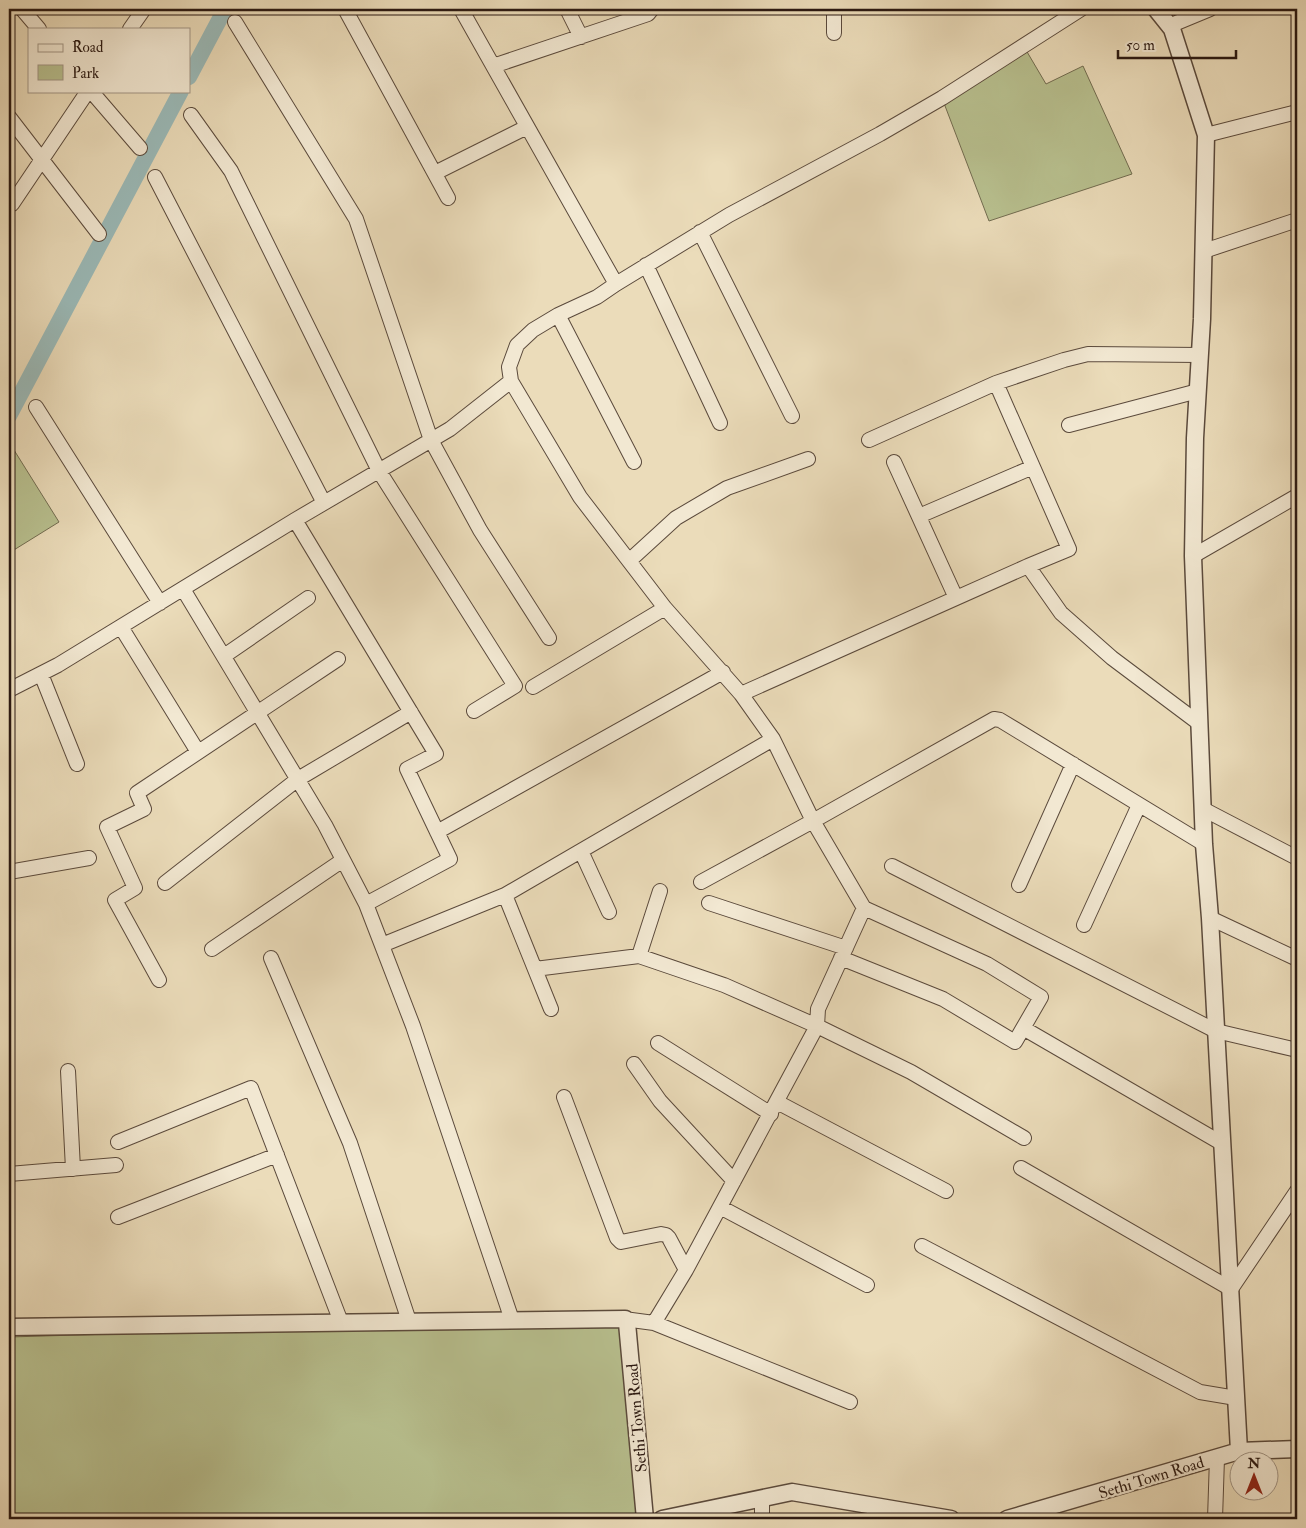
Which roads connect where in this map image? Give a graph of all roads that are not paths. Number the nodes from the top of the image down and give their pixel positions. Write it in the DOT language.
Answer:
graph roads {
  1 [pos="22,9"];
  2 [pos="144,9"];
  3 [pos="345,9"];
  4 [pos="460,9"];
  5 [pos="567,9"];
  6 [pos="652,9"];
  7 [pos="834,9"];
  8 [pos="1081,9"];
  9 [pos="1156,9"];
  10 [pos="1210,9"];
  11 [pos="235,22"];
  12 [pos="1169,26"];
  13 [pos="38,28"];
  14 [pos="131,28"];
  15 [pos="834,33"];
  16 [pos="581,36"];
  17 [pos="493,66"];
  18 [pos="89,92"];
  19 [pos="91,92"];
  20 [pos="1297,112"];
  21 [pos="191,115"];
  22 [pos="9,117"];
  23 [pos="527,127"];
  24 [pos="1206,134"];
  25 [pos="140,148"];
  26 [pos="43,159"];
  27 [pos="435,173"];
  28 [pos="155,177"];
  29 [pos="448,198"];
  30 [pos="12,204"];
  31 [pos="1297,220"];
  32 [pos="700,232"];
  33 [pos="99,234"];
  34 [pos="1204,251"];
  35 [pos="646,265"];
  36 [pos="616,284"];
  37 [pos="558,315"];
  38 [pos="1200,355"];
  39 [pos="511,381"];
  40 [pos="996,383"];
  41 [pos="1198,391"];
  42 [pos="36,407"];
  43 [pos="792,416"];
  44 [pos="720,423"];
  45 [pos="1069,425"];
  46 [pos="431,440"];
  47 [pos="869,440"];
  48 [pos="808,459"];
  49 [pos="634,462"];
  50 [pos="894,462"];
  51 [pos="1033,467"];
  52 [pos="379,471"];
  53 [pos="1297,496"];
  54 [pos="324,503"];
  55 [pos="919,516"];
  56 [pos="296,520"];
  57 [pos="1193,556"];
  58 [pos="629,561"];
  59 [pos="1028,566"];
  60 [pos="183,589"];
  61 [pos="308,598"];
  62 [pos="956,598"];
  63 [pos="160,603"];
  64 [pos="665,608"];
  65 [pos="121,627"];
  66 [pos="549,638"];
  67 [pos="224,656"];
  68 [pos="338,659"];
  69 [pos="723,672"];
  70 [pos="41,674"];
  71 [pos="533,687"];
  72 [pos="9,690"];
  73 [pos="741,694"];
  74 [pos="474,711"];
  75 [pos="411,712"];
  76 [pos="258,713"];
  77 [pos="1200,724"];
  78 [pos="773,739"];
  79 [pos="198,752"];
  80 [pos="77,764"];
  81 [pos="1072,764"];
  82 [pos="298,779"];
  83 [pos="1138,805"];
  84 [pos="1203,809"];
  85 [pos="813,821"];
  86 [pos="437,832"];
  87 [pos="1204,844"];
  88 [pos="581,850"];
  89 [pos="89,858"];
  90 [pos="1297,858"];
  91 [pos="344,860"];
  92 [pos="892,866"];
  93 [pos="9,872"];
  94 [pos="701,882"];
  95 [pos="165,883"];
  96 [pos="1019,885"];
  97 [pos="660,891"];
  98 [pos="506,895"];
  99 [pos="709,903"];
  100 [pos="366,904"];
  101 [pos="864,908"];
  102 [pos="609,912"];
  103 [pos="1210,918"];
  104 [pos="1084,925"];
  105 [pos="382,945"];
  106 [pos="212,949"];
  107 [pos="844,953"];
  108 [pos="639,956"];
  109 [pos="271,958"];
  110 [pos="1295,958"];
  111 [pos="535,970"];
  112 [pos="159,980"];
  113 [pos="551,1008"];
  114 [pos="817,1026"];
  115 [pos="1023,1028"];
  116 [pos="1216,1031"];
  117 [pos="658,1043"];
  118 [pos="1297,1050"];
  119 [pos="634,1064"];
  120 [pos="68,1071"];
  121 [pos="564,1097"];
  122 [pos="774,1108"];
  123 [pos="1024,1138"];
  124 [pos="118,1142"];
  125 [pos="1223,1144"];
  126 [pos="277,1155"];
  127 [pos="116,1165"];
  128 [pos="1022,1168"];
  129 [pos="73,1169"];
  130 [pos="9,1174"];
  131 [pos="734,1181"];
  132 [pos="946,1191"];
  133 [pos="1297,1191"];
  134 [pos="720,1207"];
  135 [pos="118,1217"];
  136 [pos="922,1246"];
  137 [pos="686,1270"];
  138 [pos="867,1286"];
  139 [pos="1231,1289"];
  140 [pos="624,1319"];
  141 [pos="512,1320"];
  142 [pos="341,1322"];
  143 [pos="409,1322"];
  144 [pos="654,1323"];
  145 [pos="9,1327"];
  146 [pos="1236,1398"];
  147 [pos="850,1402"];
  148 [pos="1297,1449"];
  149 [pos="1239,1450"];
  150 [pos="1268,1450"];
  151 [pos="1228,1454"];
  152 [pos="1217,1458"];
  153 [pos="762,1499"];
  154 [pos="645,1519"];
  155 [pos="662,1519"];
  156 [pos="762,1519"];
  157 [pos="951,1519"];
  158 [pos="1007,1519"];
  159 [pos="1215,1519"];
  1 -- 13 [label="street"];
  2 -- 14 [label="street"];
  3 -- 27 [label="street"];
  4 -- 17 [label="street"];
  5 -- 16 [label="street"];
  6 -- 16 [label="street"];
  7 -- 15 [label="street"];
  8 -- 32 [label="street"];
  9 -- 12 [label="street"];
  10 -- 12 [label="street"];
  11 -- 46 [label="street"];
  12 -- 24 [label="street"];
  16 -- 17 [label="street"];
  17 -- 23 [label="street"];
  18 -- 26 [label="street"];
  19 -- 25 [label="street"];
  20 -- 24 [label="street"];
  21 -- 52 [label="street"];
  22 -- 26 [label="street"];
  23 -- 27 [label="street"];
  23 -- 36 [label="street"];
  24 -- 34 [label="street"];
  26 -- 30 [label="street"];
  26 -- 33 [label="street"];
  27 -- 29 [label="street"];
  28 -- 54 [label="street"];
  31 -- 34 [label="street"];
  32 -- 35 [label="street"];
  32 -- 43 [label="street"];
  34 -- 38 [label="street"];
  35 -- 36 [label="street"];
  35 -- 44 [label="street"];
  36 -- 37 [label="street"];
  37 -- 39 [label="street"];
  37 -- 49 [label="street"];
  38 -- 40 [label="street"];
  38 -- 41 [label="street"];
  39 -- 46 [label="street"];
  39 -- 58 [label="street"];
  40 -- 47 [label="street"];
  40 -- 51 [label="street"];
  41 -- 45 [label="street"];
  41 -- 57 [label="street"];
  42 -- 63 [label="street"];
  46 -- 52 [label="street"];
  46 -- 66 [label="street"];
  48 -- 58 [label="street"];
  50 -- 55 [label="street"];
  51 -- 55 [label="street"];
  51 -- 59 [label="street"];
  52 -- 54 [label="street"];
  52 -- 74 [label="street"];
  53 -- 57 [label="street"];
  54 -- 56 [label="street"];
  55 -- 62 [label="street"];
  56 -- 60 [label="street"];
  56 -- 75 [label="street"];
  57 -- 77 [label="street"];
  58 -- 64 [label="street"];
  59 -- 62 [label="street"];
  59 -- 77 [label="street"];
  60 -- 63 [label="street"];
  60 -- 67 [label="street"];
  61 -- 67 [label="street"];
  62 -- 73 [label="street"];
  63 -- 65 [label="street"];
  64 -- 69 [label="street"];
  64 -- 71 [label="street"];
  65 -- 70 [label="street"];
  65 -- 79 [label="street"];
  67 -- 76 [label="street"];
  68 -- 76 [label="street"];
  69 -- 73 [label="street"];
  69 -- 86 [label="street"];
  70 -- 72 [label="street"];
  70 -- 80 [label="street"];
  73 -- 78 [label="street"];
  75 -- 82 [label="street"];
  75 -- 86 [label="street"];
  76 -- 79 [label="street"];
  76 -- 82 [label="street"];
  77 -- 84 [label="street"];
  78 -- 85 [label="street"];
  78 -- 88 [label="street"];
  79 -- 112 [label="street"];
  81 -- 83 [label="street"];
  81 -- 85 [label="street"];
  81 -- 96 [label="street"];
  82 -- 91 [label="street"];
  82 -- 95 [label="street"];
  83 -- 87 [label="street"];
  83 -- 104 [label="street"];
  84 -- 87 [label="street"];
  84 -- 90 [label="street"];
  85 -- 94 [label="street"];
  85 -- 101 [label="street"];
  86 -- 100 [label="street"];
  87 -- 103 [label="street"];
  88 -- 98 [label="street"];
  88 -- 102 [label="street"];
  89 -- 93 [label="street"];
  91 -- 100 [label="street"];
  91 -- 106 [label="street"];
  92 -- 116 [label="street"];
  97 -- 108 [label="street"];
  98 -- 105 [label="street"];
  98 -- 111 [label="street"];
  99 -- 107 [label="street"];
  100 -- 105 [label="street"];
  101 -- 107 [label="street"];
  101 -- 115 [label="street"];
  103 -- 110 [label="street"];
  103 -- 116 [label="street"];
  105 -- 141 [label="street"];
  107 -- 114 [label="street"];
  107 -- 115 [label="street"];
  108 -- 111 [label="street"];
  108 -- 114 [label="street"];
  109 -- 143 [label="street"];
  111 -- 113 [label="street"];
  114 -- 122 [label="street"];
  114 -- 123 [label="street"];
  115 -- 125 [label="street"];
  116 -- 118 [label="street"];
  116 -- 125 [label="street"];
  117 -- 122 [label="street"];
  119 -- 131 [label="street"];
  120 -- 129 [label="street"];
  121 -- 137 [label="street"];
  122 -- 131 [label="street"];
  122 -- 132 [label="street"];
  124 -- 126 [label="street"];
  125 -- 139 [label="street"];
  126 -- 135 [label="street"];
  126 -- 142 [label="street"];
  127 -- 129 [label="street"];
  128 -- 139 [label="street"];
  129 -- 130 [label="street"];
  131 -- 134 [label="street"];
  133 -- 139 [label="street"];
  134 -- 137 [label="street"];
  134 -- 138 [label="street"];
  136 -- 146 [label="street"];
  137 -- 144 [label="street"];
  139 -- 146 [label="street"];
  140 -- 141 [label="street"];
  140 -- 144 [label="street"];
  140 -- 154 [label="street, Sethi Town Road"];
  141 -- 143 [label="street"];
  142 -- 143 [label="street"];
  142 -- 145 [label="street"];
  144 -- 147 [label="street"];
  146 -- 149 [label="street"];
  148 -- 150 [label="street, Sethi Town Road"];
  151 -- 152 [label="street, Sethi Town Road"];
  152 -- 158 [label="street, Sethi Town Road"];
  152 -- 159 [label="street"];
  153 -- 155 [label="street"];
  153 -- 156 [label="street"];
  153 -- 157 [label="street"];
}
